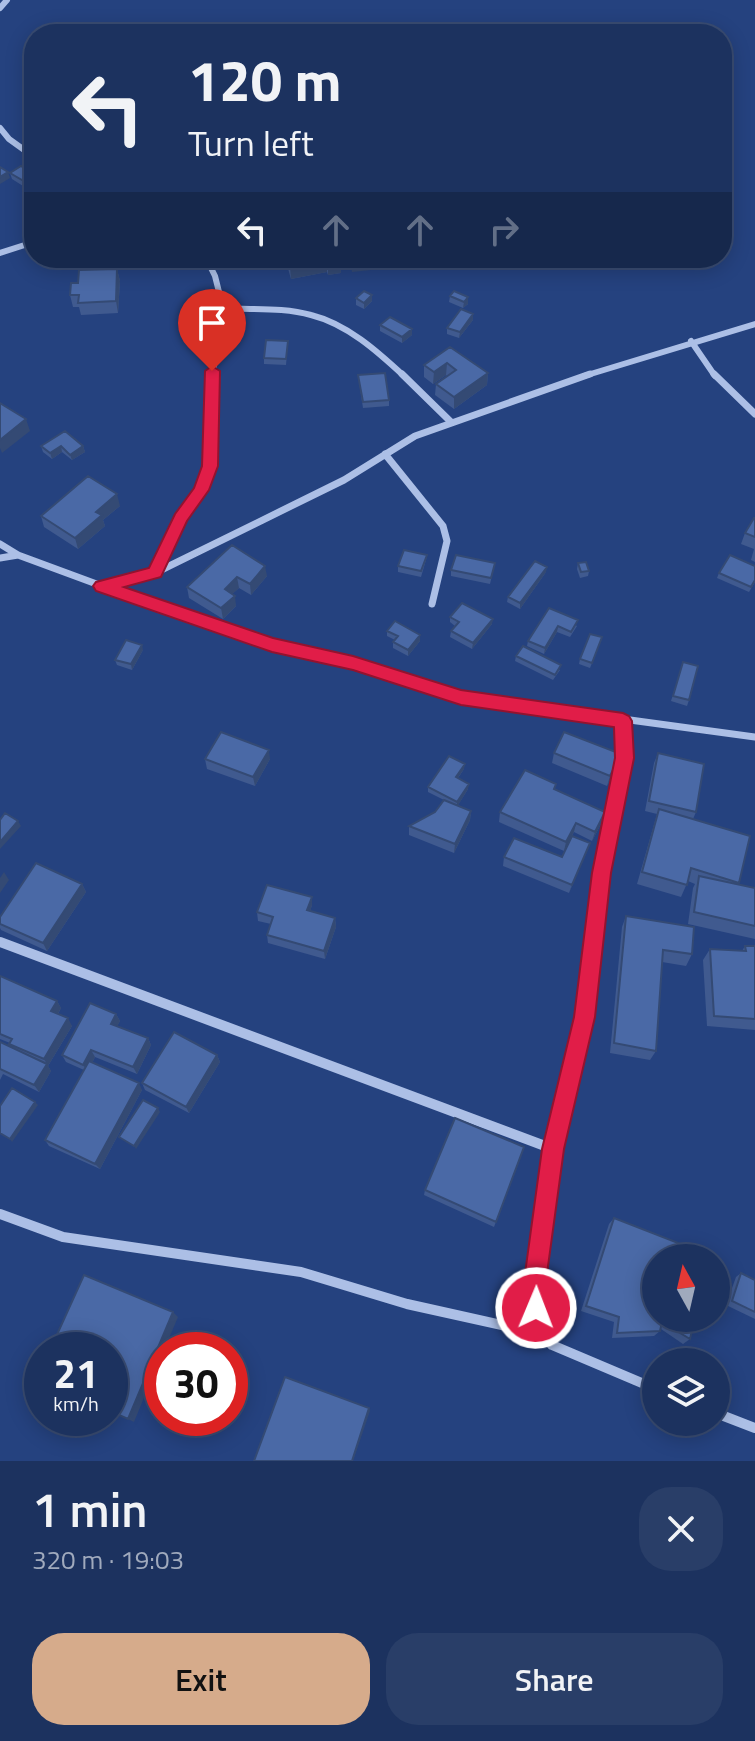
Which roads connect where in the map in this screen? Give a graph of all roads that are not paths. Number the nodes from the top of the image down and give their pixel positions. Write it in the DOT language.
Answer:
graph roads {
  1 [pos="7,0"];
  2 [pos="0,8"];
  3 [pos="0,128"];
  4 [pos="24,150"];
  5 [pos="24,245"];
  6 [pos="0,253"];
  7 [pos="211,268"];
  8 [pos="223,308"];
  9 [pos="755,324"];
  10 [pos="691,341"];
  11 [pos="755,414"];
  12 [pos="451,422"];
  13 [pos="385,454"];
  14 [pos="0,544"];
  15 [pos="18,555"];
  16 [pos="0,558"];
  17 [pos="155,573"];
  18 [pos="102,586"];
  19 [pos="432,604"];
  20 [pos="623,721"];
  21 [pos="755,737"];
  22 [pos="0,942"];
  23 [pos="553,1149"];
  24 [pos="0,1214"];
  25 [pos="542,1334"];
  26 [pos="642,1383"];
  27 [pos="730,1418"];
  28 [pos="755,1428"];
  1 -- 2 [label="street"];
  3 -- 4 [label="street"];
  5 -- 6 [label="street"];
  7 -- 8 [label="street"];
  8 -- 12 [label="street"];
  8 -- 17 [label="street"];
  9 -- 10 [label="street"];
  10 -- 11 [label="street"];
  10 -- 12 [label="street"];
  12 -- 13 [label="street"];
  13 -- 17 [label="street"];
  13 -- 19 [label="street"];
  14 -- 15 [label="street"];
  15 -- 16 [label="street"];
  15 -- 18 [label="street"];
  17 -- 18 [label="street"];
  18 -- 20 [label="street"];
  20 -- 21 [label="street"];
  20 -- 23 [label="street"];
  22 -- 23 [label="street"];
  23 -- 25 [label="street"];
  24 -- 25 [label="street"];
  25 -- 26 [label="street"];
  27 -- 28 [label="street"];
}
